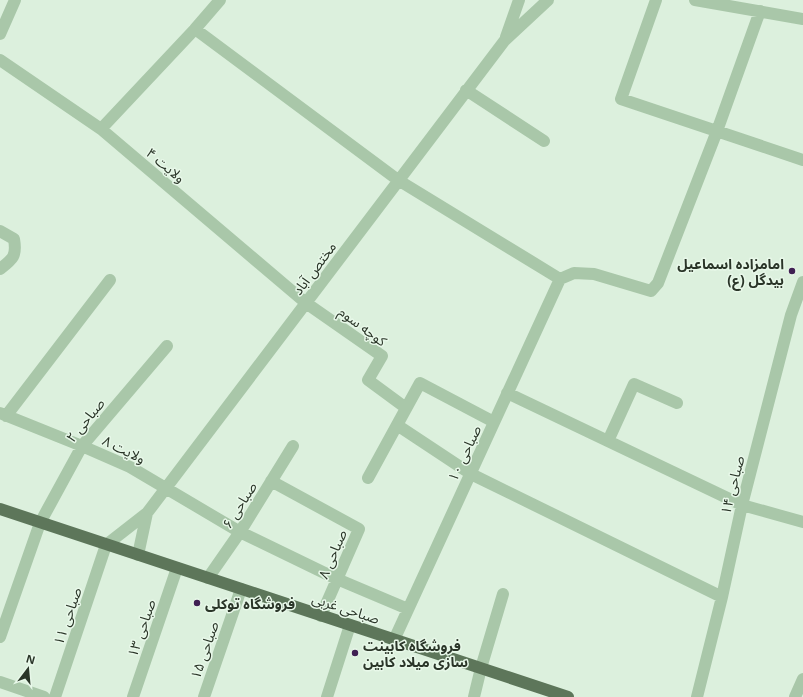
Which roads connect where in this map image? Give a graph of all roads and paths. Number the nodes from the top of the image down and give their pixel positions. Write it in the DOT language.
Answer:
graph roads {
  1 [pos="15,0"];
  2 [pos="220,0"];
  3 [pos="519,0"];
  4 [pos="548,0"];
  5 [pos="656,0"];
  6 [pos="695,0"];
  7 [pos="760,11"];
  8 [pos="802,19"];
  9 [pos="195,29"];
  10 [pos="0,34"];
  11 [pos="505,40"];
  12 [pos="0,60"];
  13 [pos="466,90"];
  14 [pos="101,129"];
  15 [pos="717,131"];
  16 [pos="544,140"];
  17 [pos="803,160"];
  18 [pos="398,180"];
  19 [pos="0,231"];
  20 [pos="0,269"];
  21 [pos="560,279"];
  22 [pos="110,280"];
  23 [pos="803,282"];
  24 [pos="306,303"];
  25 [pos="167,346"];
  26 [pos="507,393"];
  27 [pos="677,403"];
  28 [pos="406,408"];
  29 [pos="3,415"];
  30 [pos="494,422"];
  31 [pos="397,425"];
  32 [pos="608,441"];
  33 [pos="82,446"];
  34 [pos="293,446"];
  35 [pos="471,474"];
  36 [pos="368,478"];
  37 [pos="271,481"];
  38 [pos="167,489"];
  39 [pos="742,505"];
  40 [pos="0,510"];
  41 [pos="148,513"];
  42 [pos="803,522"];
  43 [pos="40,523"];
  44 [pos="240,532"];
  45 [pos="106,544"];
  46 [pos="138,555"];
  47 [pos="177,568"];
  48 [pos="208,578"];
  49 [pos="337,580"];
  50 [pos="241,589"];
  51 [pos="502,594"];
  52 [pos="722,597"];
  53 [pos="408,610"];
  54 [pos="322,616"];
  55 [pos="350,625"];
  56 [pos="0,636"];
  57 [pos="394,640"];
  58 [pos="480,668"];
  59 [pos="803,679"];
  60 [pos="0,682"];
  61 [pos="29,695"];
  62 [pos="556,695"];
  63 [pos="44,697"];
  64 [pos="55,697"];
  65 [pos="133,697"];
  66 [pos="204,697"];
  67 [pos="327,697"];
  68 [pos="474,697"];
  69 [pos="568,697"];
  70 [pos="698,697"];
  71 [pos="795,697"];
  1 -- 10 [label="street"];
  2 -- 9 [label="street"];
  3 -- 11 [label="street, مختص آباد"];
  4 -- 11 [label="street, مختص آباد"];
  5 -- 15 [label="street"];
  6 -- 7 [label="street"];
  7 -- 8 [label="street"];
  7 -- 15 [label="street"];
  9 -- 14 [label="street"];
  9 -- 18 [label="street"];
  11 -- 13 [label="street, مختص آباد"];
  12 -- 14 [label="street, ولایت ۴"];
  13 -- 16 [label="street"];
  13 -- 18 [label="street, مختص آباد"];
  14 -- 24 [label="street, ولایت ۴"];
  15 -- 17 [label="street"];
  15 -- 21 [label="street"];
  18 -- 21 [label="street"];
  18 -- 24 [label="street, مختص آباد"];
  19 -- 20 [label="street"];
  21 -- 26 [label="street, صباحی ۱۰"];
  22 -- 29 [label="street"];
  23 -- 39 [label="street, صباحی ۱۴"];
  24 -- 28 [label="street, کوچه سوم"];
  24 -- 38 [label="street, مختص آباد"];
  25 -- 33 [label="street, صباحی ۲"];
  26 -- 30 [label="street, صباحی ۱۰"];
  26 -- 32 [label="street"];
  27 -- 32 [label="street"];
  28 -- 30 [label="street"];
  28 -- 31 [label="street"];
  29 -- 33 [label="street, ولایت ۸"];
  30 -- 35 [label="street, صباحی ۱۰"];
  31 -- 35 [label="street"];
  31 -- 36 [label="street"];
  32 -- 39 [label="street"];
  33 -- 38 [label="street, ولایت ۸"];
  33 -- 43 [label="street, صباحی ۲"];
  34 -- 37 [label="street, صباحی ۶"];
  35 -- 52 [label="street"];
  35 -- 53 [label="street, صباحی ۱۰"];
  37 -- 44 [label="street, صباحی ۶"];
  37 -- 49 [label="street, صباحی ۸"];
  38 -- 41 [label="street, مختص آباد"];
  38 -- 44 [label="street, ولایت ۸"];
  39 -- 42 [label="street"];
  39 -- 52 [label="street, صباحی ۱۴"];
  40 -- 43 [label="main road, صباحی غربی"];
  41 -- 45 [label="street"];
  41 -- 46 [label="street"];
  43 -- 45 [label="main road, صباحی غربی"];
  43 -- 56 [label="street, صباحی ۲"];
  44 -- 48 [label="street, صباحی ۶"];
  44 -- 49 [label="street, ولایت ۸"];
  45 -- 46 [label="main road, صباحی غربی"];
  45 -- 64 [label="street, صباحی ۱۱"];
  46 -- 47 [label="main road, صباحی غربی"];
  47 -- 48 [label="main road, صباحی غربی"];
  47 -- 65 [label="street, صباحی ۱۳"];
  48 -- 50 [label="main road, صباحی غربی"];
  49 -- 53 [label="street, ولایت ۸"];
  49 -- 54 [label="street, صباحی ۸"];
  50 -- 54 [label="main road, صباحی غربی"];
  50 -- 66 [label="street, صباحی ۱۵"];
  51 -- 58 [label="street"];
  52 -- 70 [label="street, صباحی ۱۴"];
  53 -- 57 [label="street, صباحی ۱۰"];
  54 -- 55 [label="main road, صباحی غربی"];
  55 -- 57 [label="main road, صباحی غربی"];
  55 -- 67 [label="street"];
  57 -- 58 [label="main road, صباحی غربی"];
  58 -- 62 [label="main road, صباحی غربی"];
  58 -- 68 [label="street"];
  59 -- 71 [label="street"];
  60 -- 61 [label="street"];
  61 -- 63 [label="street"];
  62 -- 69 [label="main road, صباحی غربی"];
}
